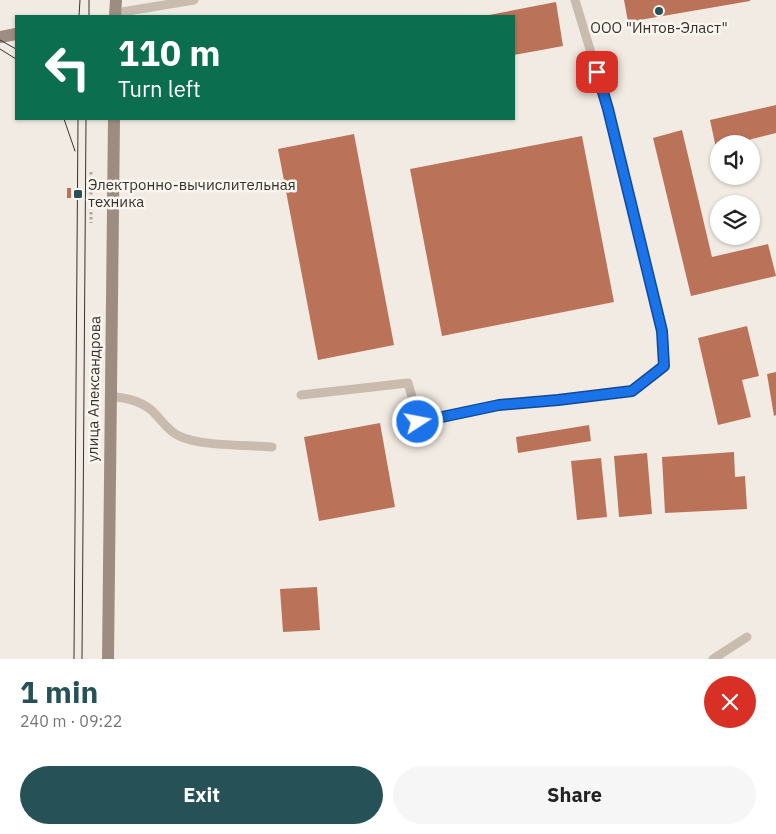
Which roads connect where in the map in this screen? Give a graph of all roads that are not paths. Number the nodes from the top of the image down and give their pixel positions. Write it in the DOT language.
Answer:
graph roads {
  1 [pos="116,0"];
  2 [pos="194,0"];
  3 [pos="575,0"];
  4 [pos="116,15"];
  5 [pos="15,34"];
  6 [pos="0,37"];
  7 [pos="114,120"];
  8 [pos="301,395"];
  9 [pos="110,396"];
  10 [pos="272,446"];
  11 [pos="747,636"];
  12 [pos="108,659"];
  13 [pos="713,659"];
  1 -- 4 [label="street"];
  2 -- 4 [label="lane"];
  3 -- 8 [label="lane"];
  5 -- 6 [label="street"];
  7 -- 9 [label="street, улица Александрова"];
  9 -- 10 [label="lane"];
  9 -- 12 [label="street, улица Александрова"];
  11 -- 13 [label="lane"];
}
